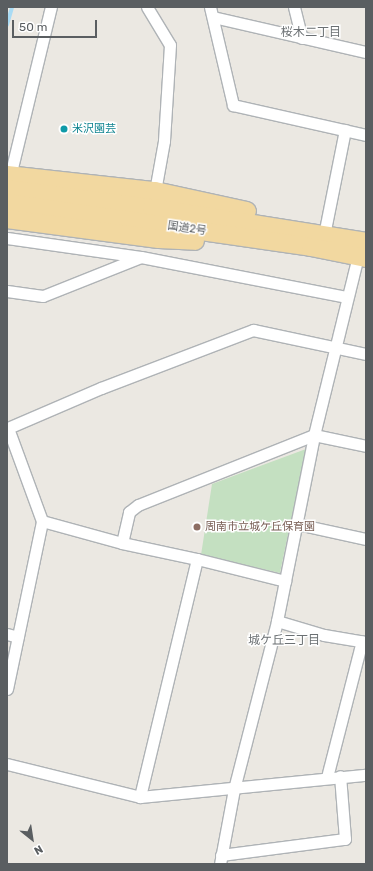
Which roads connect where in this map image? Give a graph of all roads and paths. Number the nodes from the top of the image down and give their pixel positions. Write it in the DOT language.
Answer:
graph roads {
  1 [pos="51,7"];
  2 [pos="147,7"];
  3 [pos="294,7"];
  4 [pos="212,12"];
  5 [pos="302,38"];
  6 [pos="366,52"];
  7 [pos="345,130"];
  8 [pos="366,135"];
  9 [pos="8,180"];
  10 [pos="155,191"];
  11 [pos="7,203"];
  12 [pos="7,219"];
  13 [pos="7,238"];
  14 [pos="314,238"];
  15 [pos="363,252"];
  16 [pos="141,257"];
  17 [pos="7,290"];
  18 [pos="347,297"];
  19 [pos="335,348"];
  20 [pos="366,354"];
  21 [pos="314,435"];
  22 [pos="366,446"];
  23 [pos="42,521"];
  24 [pos="297,524"];
  25 [pos="366,539"];
  26 [pos="122,543"];
  27 [pos="197,559"];
  28 [pos="285,580"];
  29 [pos="277,621"];
  30 [pos="7,634"];
  31 [pos="18,637"];
  32 [pos="364,641"];
  33 [pos="7,689"];
  34 [pos="7,764"];
  35 [pos="366,775"];
  36 [pos="340,776"];
  37 [pos="327,777"];
  38 [pos="234,789"];
  39 [pos="140,796"];
  40 [pos="220,860"];
  1 -- 9 [label="street"];
  2 -- 10 [label="street"];
  3 -- 5 [label="street"];
  4 -- 5 [label="street"];
  4 -- 7 [label="street"];
  5 -- 6 [label="street"];
  7 -- 8 [label="street"];
  7 -- 14 [label="street"];
  9 -- 10 [label="highway"];
  9 -- 14 [label="highway, 国道2号"];
  10 -- 14 [label="highway"];
  11 -- 14 [label="highway, 国道2号"];
  12 -- 14 [label="highway"];
  13 -- 16 [label="street"];
  14 -- 15 [label="highway, 国道2号"];
  15 -- 18 [label="street"];
  16 -- 17 [label="street"];
  16 -- 18 [label="street"];
  18 -- 19 [label="street"];
  19 -- 20 [label="street"];
  19 -- 21 [label="street"];
  19 -- 23 [label="street"];
  21 -- 22 [label="street"];
  21 -- 24 [label="street"];
  21 -- 26 [label="street"];
  23 -- 26 [label="street"];
  23 -- 31 [label="street"];
  24 -- 25 [label="street"];
  24 -- 28 [label="street"];
  26 -- 27 [label="street"];
  27 -- 28 [label="street"];
  27 -- 39 [label="street"];
  28 -- 29 [label="street"];
  29 -- 32 [label="street"];
  29 -- 38 [label="street"];
  30 -- 31 [label="street"];
  31 -- 33 [label="street"];
  32 -- 37 [label="street"];
  34 -- 39 [label="street"];
  35 -- 36 [label="street"];
  36 -- 37 [label="street"];
  36 -- 40 [label="street"];
  37 -- 38 [label="street"];
  38 -- 39 [label="street"];
  38 -- 40 [label="street"];
}
